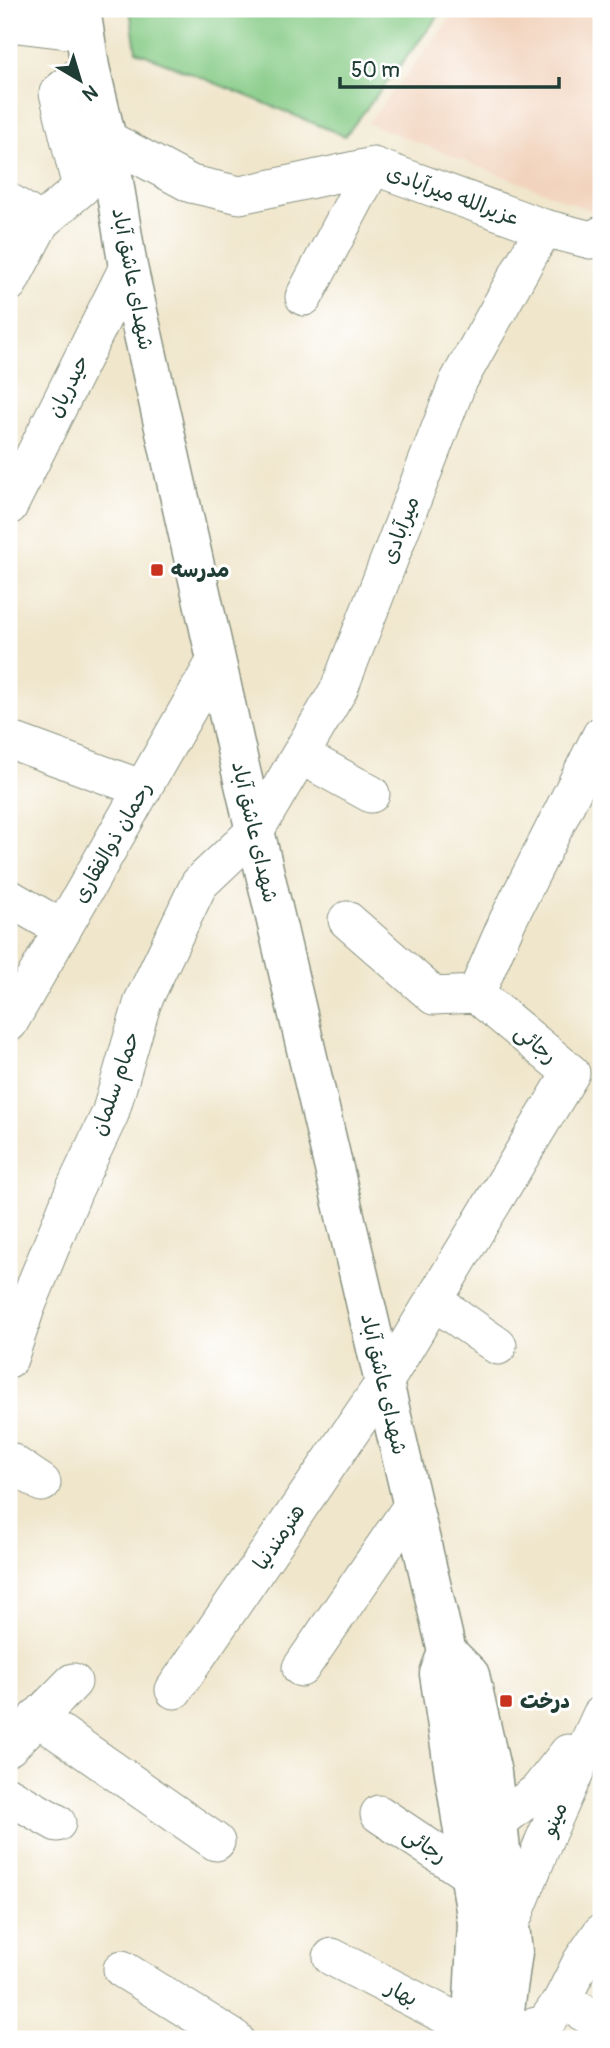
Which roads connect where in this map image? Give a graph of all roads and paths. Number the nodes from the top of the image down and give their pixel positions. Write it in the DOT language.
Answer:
graph roads {
  1 [pos="9,23"];
  2 [pos="85,36"];
  3 [pos="107,139"];
  4 [pos="373,166"];
  5 [pos="9,202"];
  6 [pos="41,222"];
  7 [pos="544,228"];
  8 [pos="601,235"];
  9 [pos="128,267"];
  10 [pos="9,283"];
  11 [pos="304,297"];
  12 [pos="9,506"];
  13 [pos="216,660"];
  14 [pos="601,735"];
  15 [pos="18,743"];
  16 [pos="300,755"];
  17 [pos="143,789"];
  18 [pos="371,793"];
  19 [pos="255,831"];
  20 [pos="9,898"];
  21 [pos="348,920"];
  22 [pos="63,929"];
  23 [pos="476,993"];
  24 [pos="9,1023"];
  25 [pos="434,1301"];
  26 [pos="498,1346"];
  27 [pos="9,1359"];
  28 [pos="384,1383"];
  29 [pos="9,1461"];
  30 [pos="42,1483"];
  31 [pos="412,1506"];
  32 [pos="301,1668"];
  33 [pos="73,1682"];
  34 [pos="174,1690"];
  35 [pos="601,1695"];
  36 [pos="601,1715"];
  37 [pos="18,1733"];
  38 [pos="9,1796"];
  39 [pos="379,1814"];
  40 [pos="57,1823"];
  41 [pos="480,1823"];
  42 [pos="216,1842"];
  43 [pos="470,1875"];
  44 [pos="494,1924"];
  45 [pos="601,1933"];
  46 [pos="332,1957"];
  47 [pos="122,1969"];
  48 [pos="562,2000"];
  49 [pos="601,2023"];
  50 [pos="486,2035"];
  51 [pos="236,2039"];
  1 -- 2 [label="street"];
  2 -- 3 [label="main road, شهدای عاشق آباد"];
  2 -- 6 [label="street"];
  3 -- 4 [label="street, عزیرالله میرآبادی"];
  3 -- 9 [label="main road, شهدای عاشق آباد"];
  4 -- 7 [label="street, عزیرالله میرآبادی"];
  4 -- 11 [label="street"];
  5 -- 6 [label="street"];
  6 -- 10 [label="street"];
  7 -- 8 [label="street, عزیرالله میرآبادی"];
  7 -- 16 [label="street, میرآبادی"];
  9 -- 12 [label="street, حیدریان"];
  9 -- 13 [label="main road, شهدای عاشق آباد"];
  13 -- 17 [label="street, رحمان ذوالفقاری"];
  13 -- 19 [label="main road, شهدای عاشق آباد"];
  14 -- 23 [label="street"];
  15 -- 17 [label="street"];
  16 -- 18 [label="street"];
  16 -- 19 [label="street, میرآبادی"];
  17 -- 22 [label="street, رحمان ذوالفقاری"];
  19 -- 27 [label="street, حمام سلمان"];
  19 -- 28 [label="main road, شهدای عاشق آباد"];
  20 -- 22 [label="street"];
  21 -- 23 [label="street"];
  22 -- 24 [label="street, رحمان ذوالفقاری"];
  23 -- 25 [label="street, رجائی"];
  25 -- 26 [label="street"];
  25 -- 28 [label="street, رجائی"];
  28 -- 31 [label="main road, شهدای عاشق آباد"];
  28 -- 34 [label="street, هنرمندنیا"];
  29 -- 30 [label="street"];
  31 -- 32 [label="street"];
  31 -- 41 [label="main road, شهدای عاشق آباد"];
  33 -- 37 [label="street"];
  35 -- 41 [label="street, مینو"];
  36 -- 44 [label="street, مینو"];
  37 -- 42 [label="street"];
  38 -- 40 [label="street"];
  39 -- 43 [label="street, رجائی"];
  41 -- 43 [label="main road, شهدای عاشق آباد"];
  41 -- 44 [label="main road, شهدای عاشق آباد"];
  43 -- 44 [label="main road, شهدای عاشق آباد"];
  44 -- 50 [label="main road, شهدای عاشق آباد"];
  45 -- 48 [label="street"];
  46 -- 50 [label="street, بهار"];
  47 -- 51 [label="street"];
  48 -- 49 [label="street"];
  48 -- 50 [label="street"];
}
